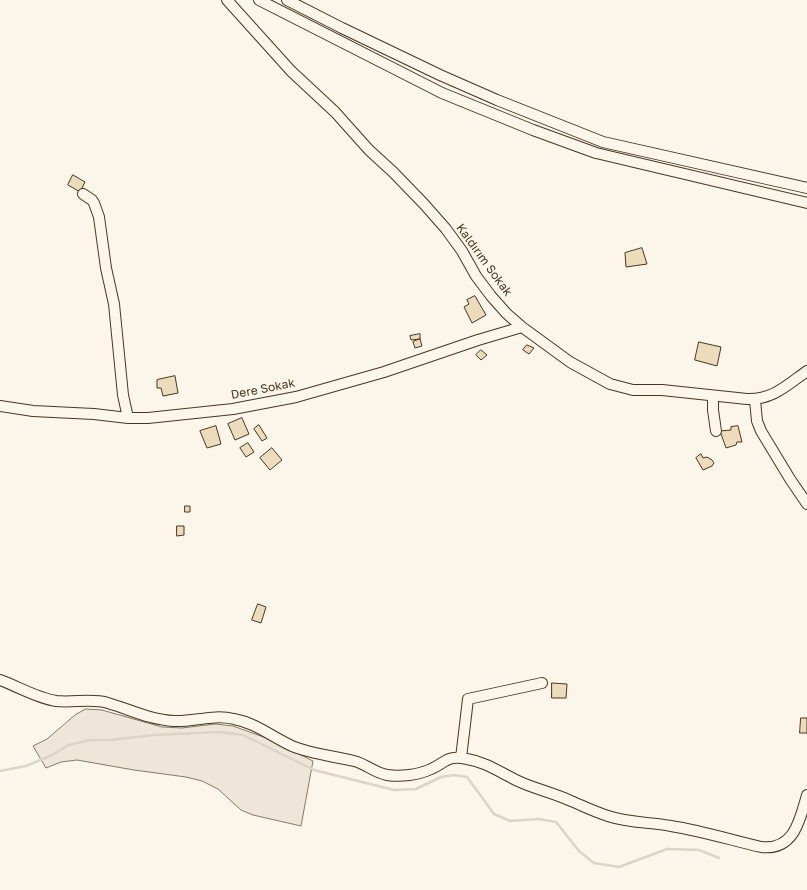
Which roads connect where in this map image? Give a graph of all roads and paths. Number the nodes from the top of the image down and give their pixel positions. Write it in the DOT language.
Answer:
graph roads {
  1 [pos="227,0"];
  2 [pos="259,0"];
  3 [pos="287,0"];
  4 [pos="807,188"];
  5 [pos="83,194"];
  6 [pos="807,203"];
  7 [pos="522,327"];
  8 [pos="807,371"];
  9 [pos="713,397"];
  10 [pos="755,400"];
  11 [pos="0,406"];
  12 [pos="128,418"];
  13 [pos="716,431"];
  14 [pos="807,504"];
  15 [pos="0,680"];
  16 [pos="542,683"];
  17 [pos="461,758"];
  18 [pos="807,795"];
  1 -- 7 [label="street, Kaldırım Sokak"];
  2 -- 6 [label="street"];
  3 -- 4 [label="street"];
  5 -- 12 [label="street"];
  7 -- 9 [label="street, Kaldırım Sokak"];
  7 -- 12 [label="street, Dere Sokak"];
  8 -- 10 [label="street, Kaldırım Sokak"];
  9 -- 10 [label="street, Kaldırım Sokak"];
  9 -- 13 [label="street"];
  10 -- 14 [label="street"];
  11 -- 12 [label="street, Dere Sokak"];
  15 -- 17 [label="street"];
  16 -- 17 [label="street"];
  17 -- 18 [label="street"];
}
